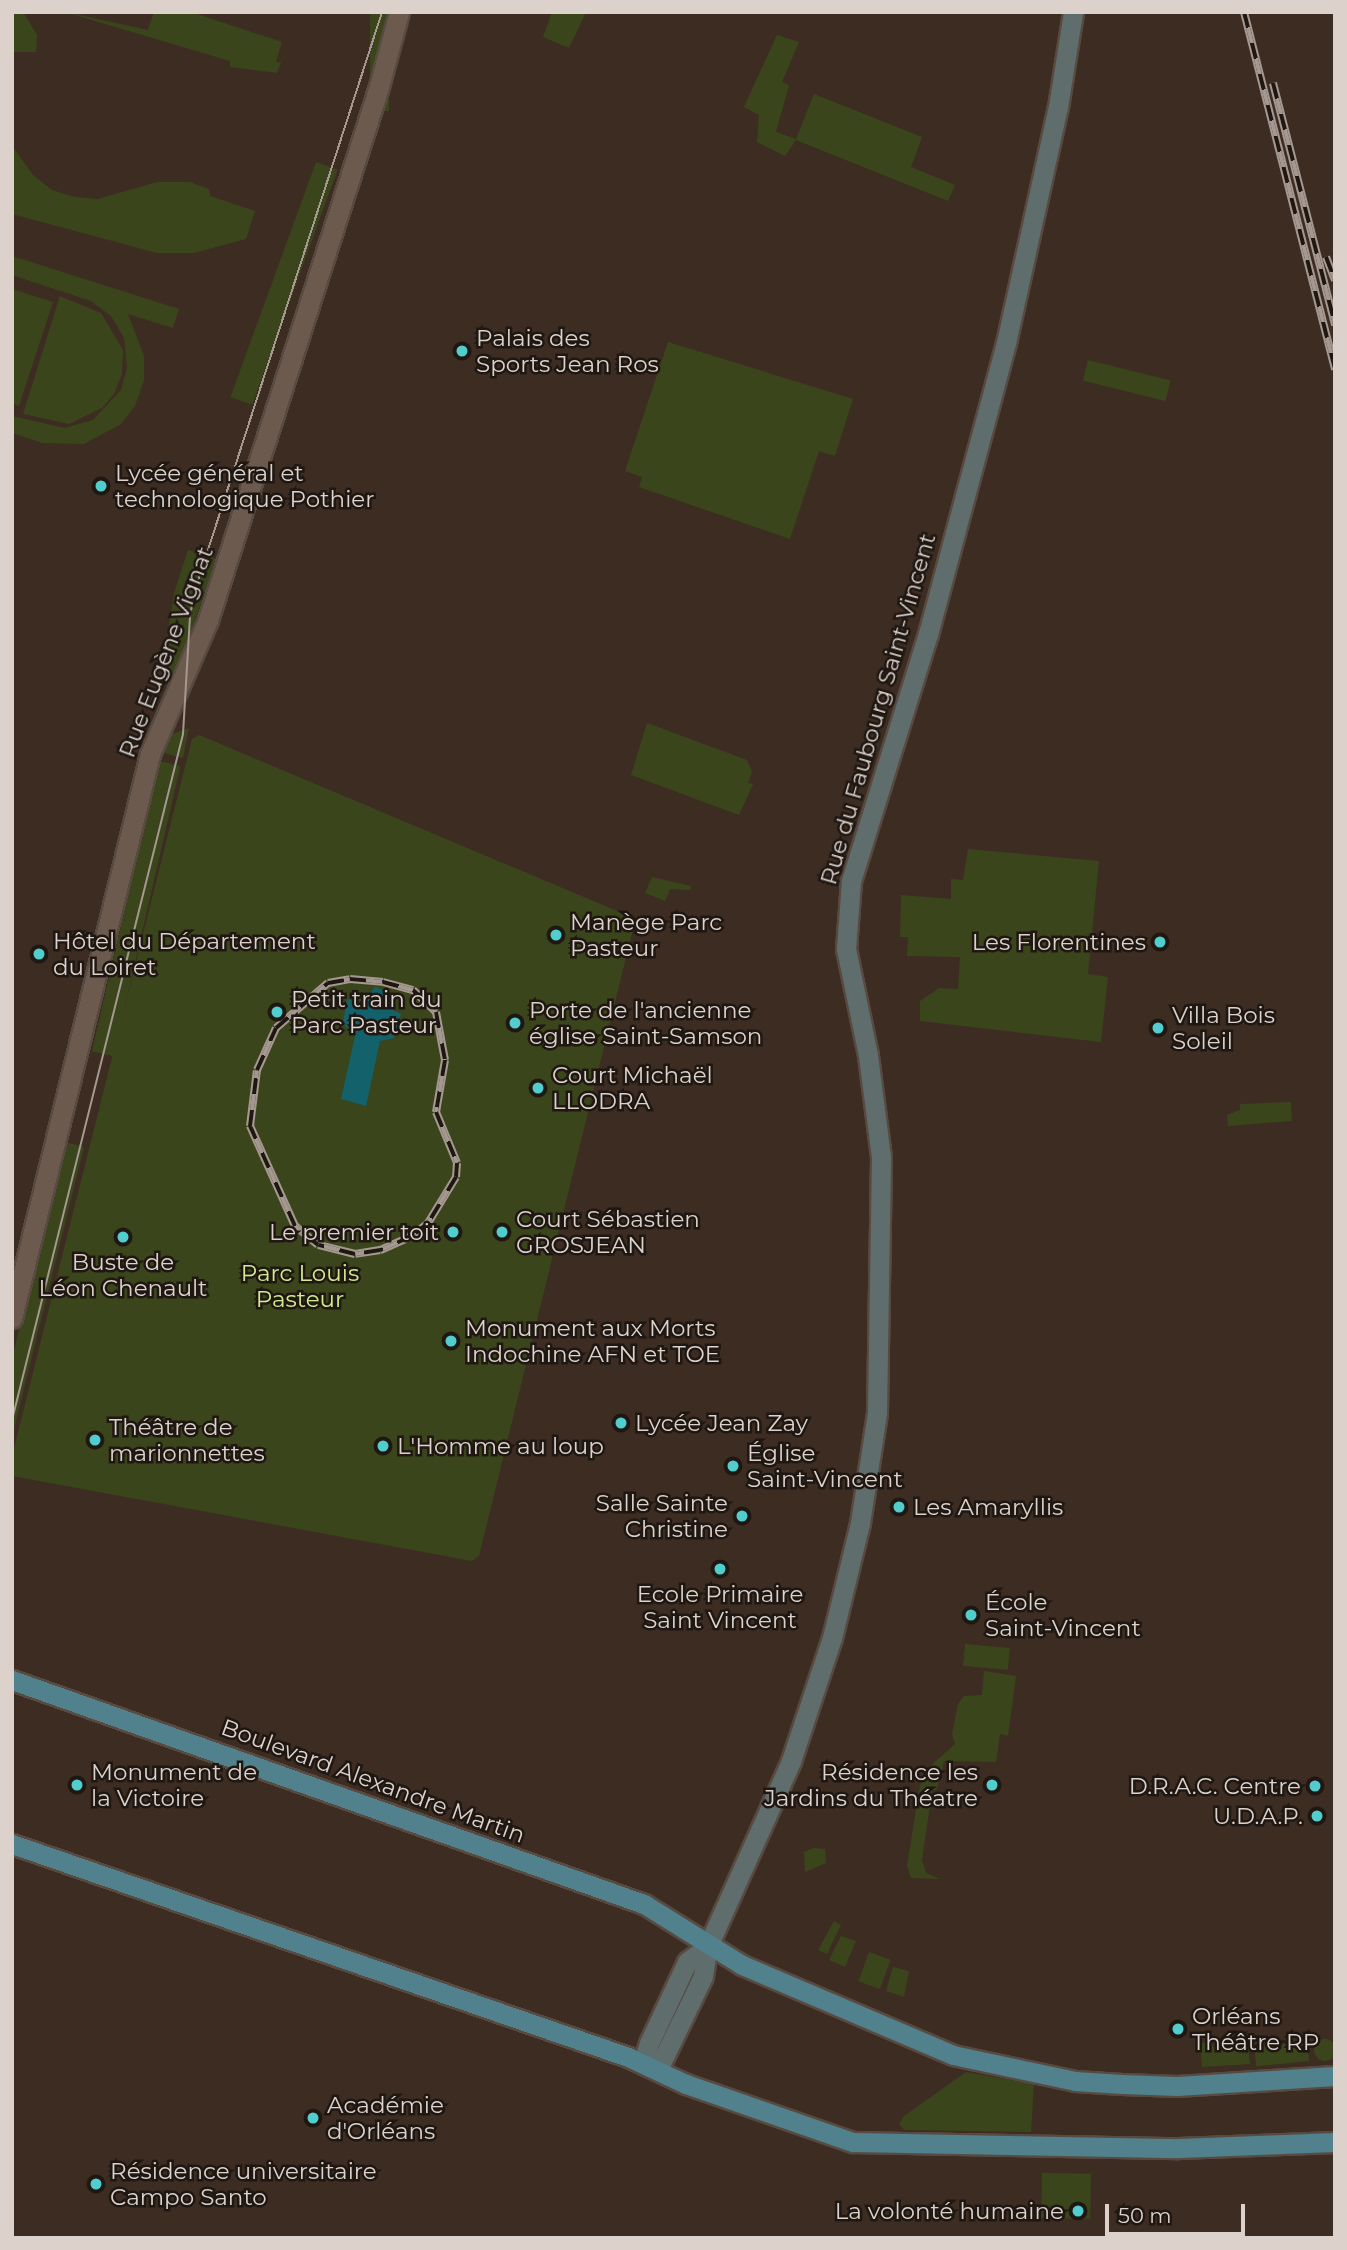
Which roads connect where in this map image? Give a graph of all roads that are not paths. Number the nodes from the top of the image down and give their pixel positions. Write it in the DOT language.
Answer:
graph roads {
  1 [pos="399,12"];
  2 [pos="1073,12"];
  3 [pos="12,1318"];
  4 [pos="12,1680"];
  5 [pos="12,1844"];
  6 [pos="708,1946"];
  7 [pos="648,2066"];
  8 [pos="1335,2076"];
  9 [pos="1335,2142"];
  1 -- 3 [label="street, Rue Eugène Vignat"];
  2 -- 6 [label="main road, Rue du Faubourg Saint-Vincent"];
  4 -- 6 [label="main road, Boulevard Alexandre Martin"];
  5 -- 7 [label="main road"];
  6 -- 7 [label="main road, Rue du Faubourg Saint-Vincent"];
  6 -- 8 [label="main road, Boulevard Alexandre Martin"];
  7 -- 9 [label="main road"];
}
